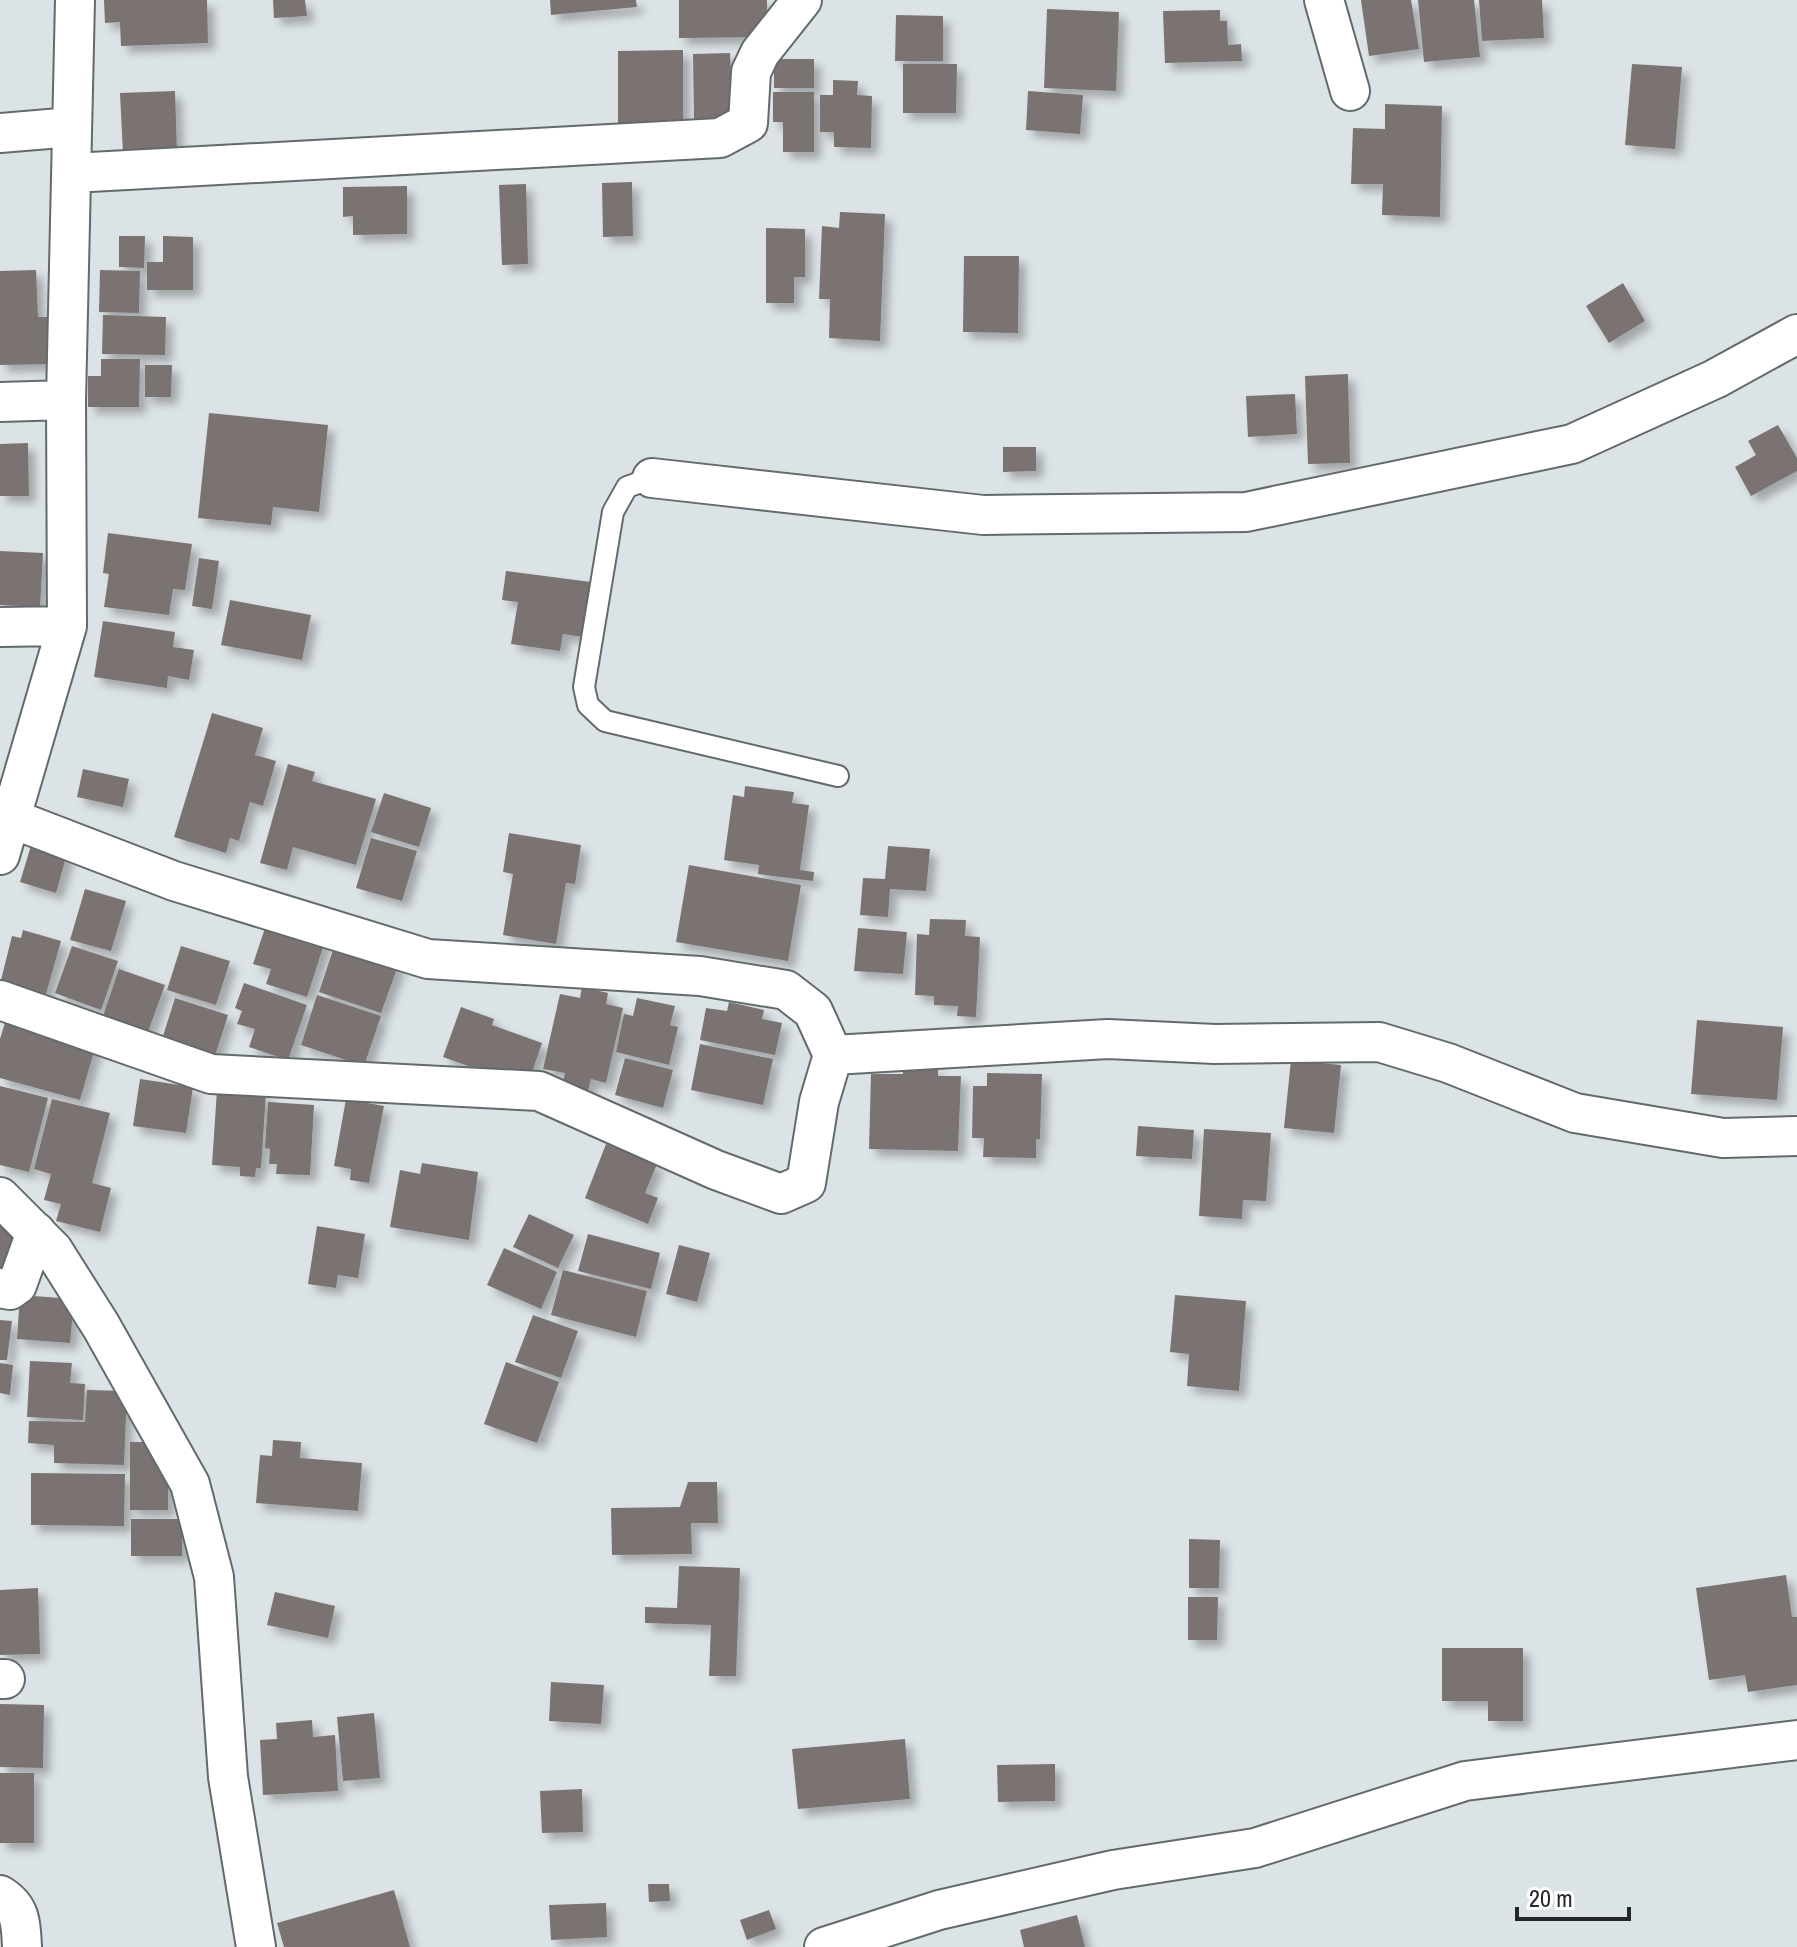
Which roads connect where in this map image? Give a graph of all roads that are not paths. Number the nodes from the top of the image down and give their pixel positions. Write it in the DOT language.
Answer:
graph roads {
  1 [pos="75,0"];
  2 [pos="802,0"];
  3 [pos="1324,0"];
  4 [pos="1350,91"];
  5 [pos="72,127"];
  6 [pos="0,133"];
  7 [pos="72,173"];
  8 [pos="1797,334"];
  9 [pos="66,400"];
  10 [pos="0,402"];
  11 [pos="652,478"];
  12 [pos="67,626"];
  13 [pos="0,627"];
  14 [pos="838,776"];
  15 [pos="13,819"];
  16 [pos="0,855"];
  17 [pos="0,1000"];
  18 [pos="833,1055"];
  19 [pos="1797,1136"];
  20 [pos="0,1197"];
  21 [pos="36,1232"];
  22 [pos="0,1288"];
  23 [pos="1797,1740"];
  24 [pos="0,1895"];
  25 [pos="22,1947"];
  26 [pos="256,1947"];
  27 [pos="824,1947"];
  1 -- 5 [label="street"];
  2 -- 7 [label="street"];
  3 -- 4 [label="street"];
  5 -- 6 [label="street"];
  5 -- 7 [label="street"];
  7 -- 9 [label="street"];
  8 -- 11 [label="street"];
  9 -- 10 [label="street"];
  9 -- 12 [label="street"];
  11 -- 14 [label="lane"];
  12 -- 13 [label="street"];
  12 -- 15 [label="street"];
  15 -- 16 [label="street"];
  15 -- 18 [label="street"];
  17 -- 18 [label="street"];
  18 -- 19 [label="street"];
  20 -- 21 [label="street"];
  21 -- 22 [label="street"];
  21 -- 26 [label="street"];
  23 -- 27 [label="street"];
  24 -- 25 [label="street"];
}
